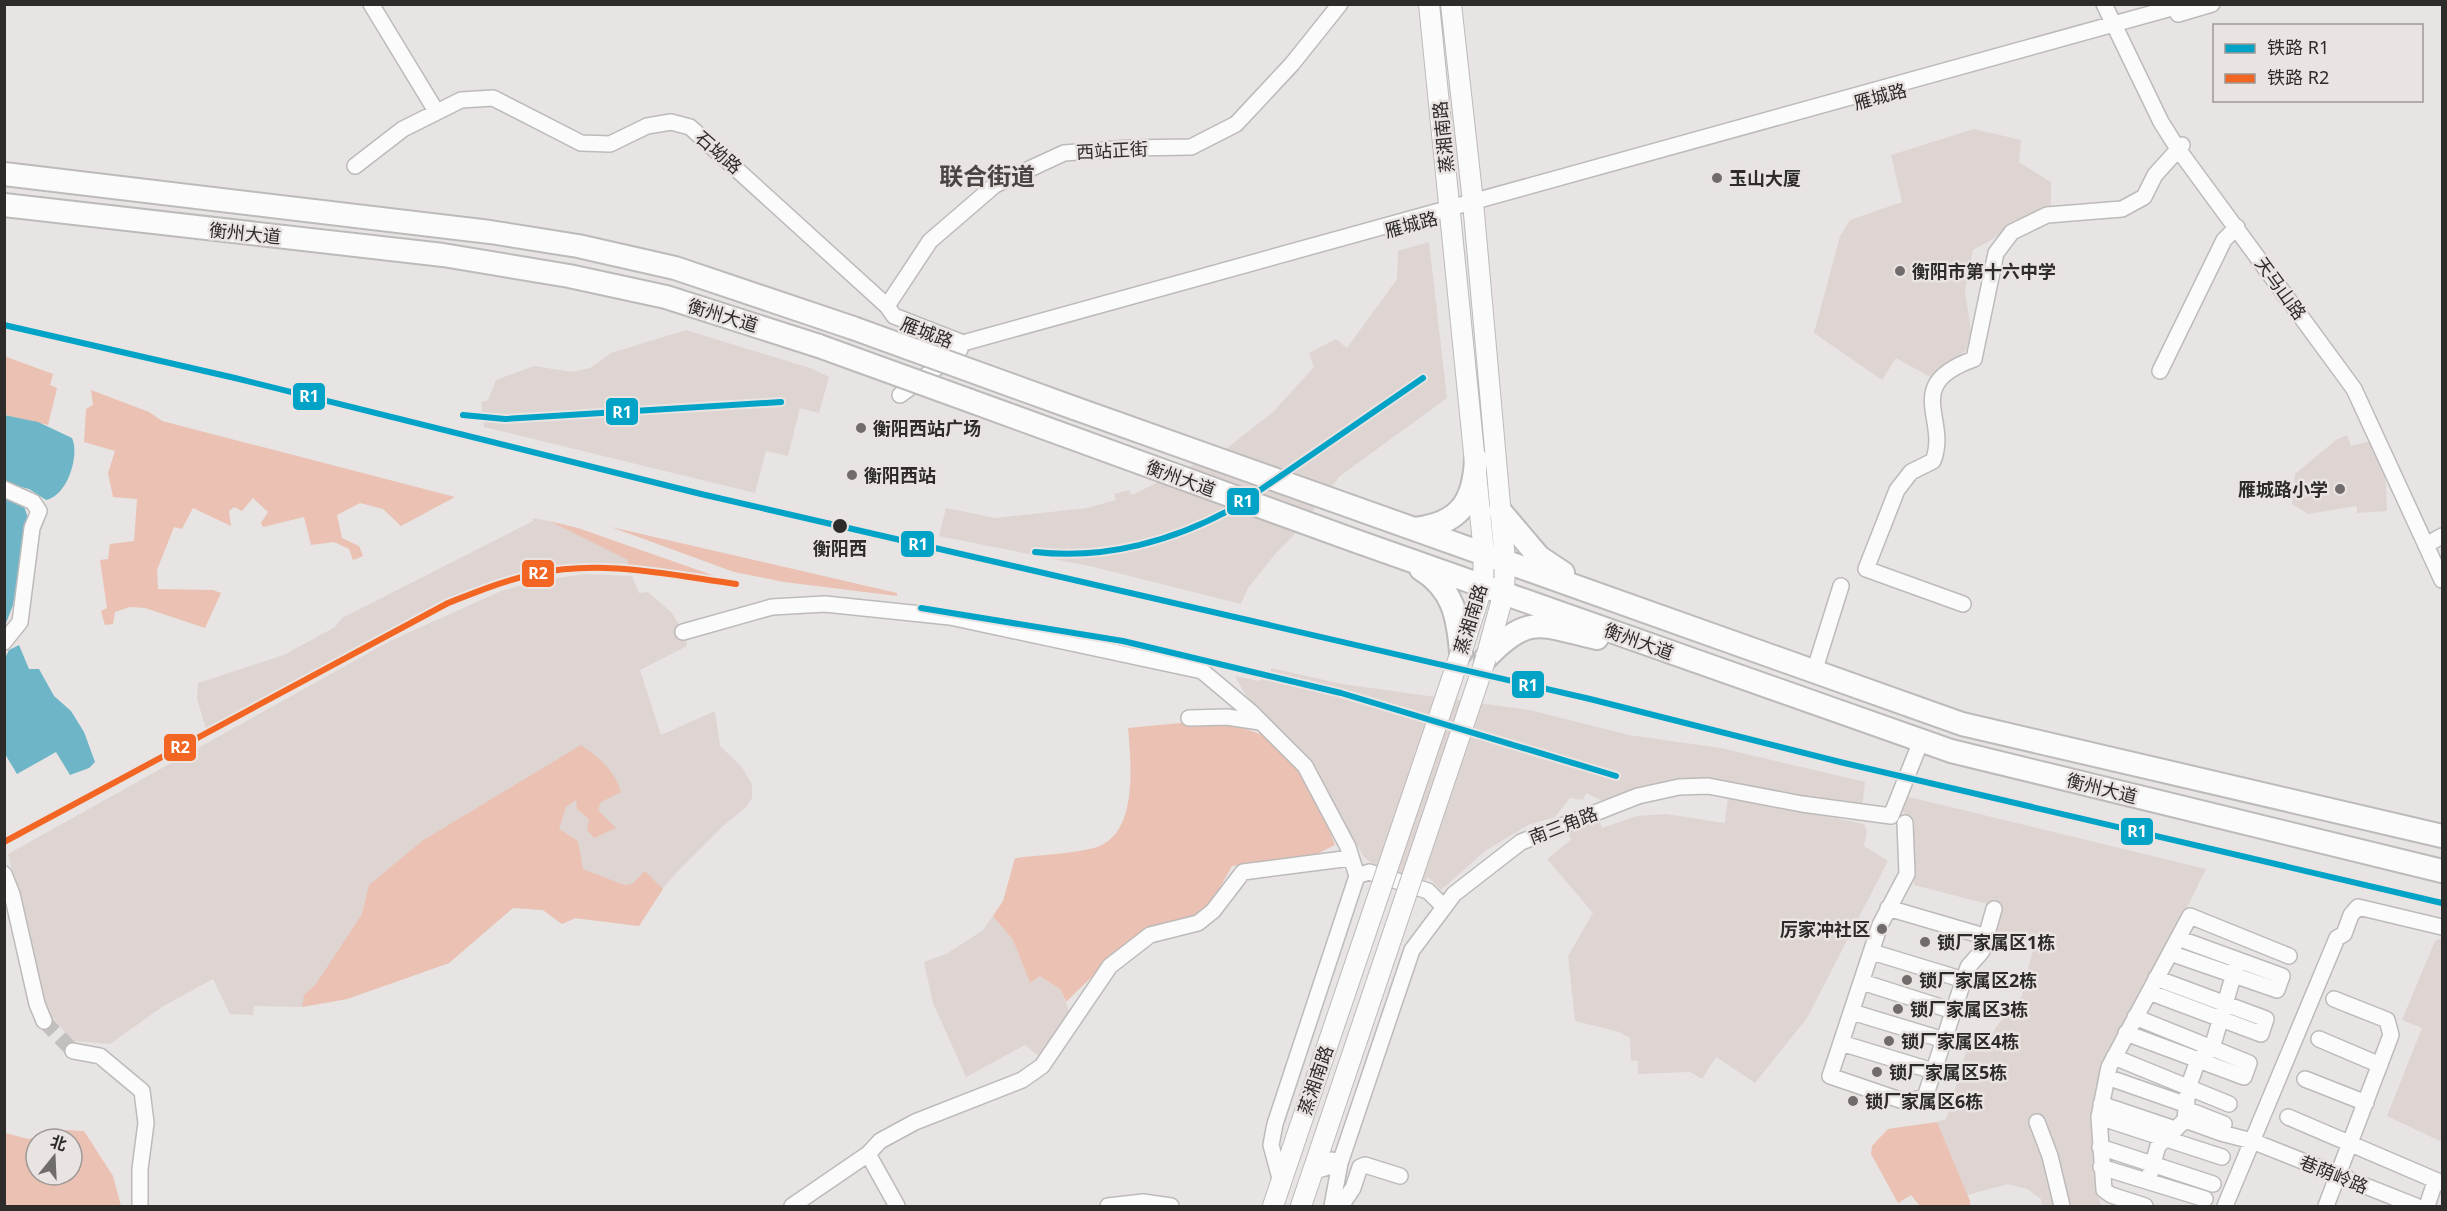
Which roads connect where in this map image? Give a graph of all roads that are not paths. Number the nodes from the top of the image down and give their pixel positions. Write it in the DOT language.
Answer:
graph roads {
  1 [pos="371,4"];
  2 [pos="1340,4"];
  3 [pos="1429,4"];
  4 [pos="1451,4"];
  5 [pos="2104,4"];
  6 [pos="2111,4"];
  7 [pos="2186,4"];
  8 [pos="2212,4"];
  9 [pos="2119,27"];
  10 [pos="436,111"];
  11 [pos="2180,147"];
  12 [pos="355,166"];
  13 [pos="4,174"];
  14 [pos="4,205"];
  15 [pos="1473,205"];
  16 [pos="1451,211"];
  17 [pos="2237,227"];
  18 [pos="578,246"];
  19 [pos="675,268"];
  20 [pos="569,276"];
  21 [pos="666,297"];
  22 [pos="887,306"];
  23 [pos="963,344"];
  24 [pos="2160,371"];
  25 [pos="900,395"];
  26 [pos="1476,459"];
  27 [pos="4,489"];
  28 [pos="1500,511"];
  29 [pos="1412,530"];
  30 [pos="2433,541"];
  31 [pos="1494,557"];
  32 [pos="1405,558"];
  33 [pos="2442,571"];
  34 [pos="2442,580"];
  35 [pos="1841,586"];
  36 [pos="1494,589"];
  37 [pos="1592,592"];
  38 [pos="1530,602"];
  39 [pos="1963,604"];
  40 [pos="1632,607"];
  41 [pos="1558,630"];
  42 [pos="683,632"];
  43 [pos="1623,635"];
  44 [pos="4,642"];
  45 [pos="1461,652"];
  46 [pos="1679,655"];
  47 [pos="1486,658"];
  48 [pos="1814,672"];
  49 [pos="1189,718"];
  50 [pos="1260,722"];
  51 [pos="1921,741"];
  52 [pos="2346,814"];
  53 [pos="1905,823"];
  54 [pos="2442,836"];
  55 [pos="2338,845"];
  56 [pos="1351,858"];
  57 [pos="2442,871"];
  58 [pos="4,874"];
  59 [pos="1357,876"];
  60 [pos="1444,907"];
  61 [pos="1888,908"];
  62 [pos="1994,909"];
  63 [pos="2442,927"];
  64 [pos="1987,937"];
  65 [pos="2178,938"];
  66 [pos="1872,952"];
  67 [pos="2170,953"];
  68 [pos="2289,956"];
  69 [pos="2235,967"];
  70 [pos="1964,980"];
  71 [pos="1862,982"];
  72 [pos="2152,985"];
  73 [pos="2334,999"];
  74 [pos="2223,1003"];
  75 [pos="1953,1011"];
  76 [pos="1852,1012"];
  77 [pos="2135,1017"];
  78 [pos="2221,1020"];
  79 [pos="44,1021"];
  80 [pos="2126,1033"];
  81 [pos="2319,1039"];
  82 [pos="1944,1040"];
  83 [pos="1841,1043"];
  84 [pos="2212,1048"];
  85 [pos="73,1051"];
  86 [pos="2114,1057"];
  87 [pos="2198,1060"];
  88 [pos="2380,1065"];
  89 [pos="1933,1071"];
  90 [pos="2107,1077"];
  91 [pos="2305,1079"];
  92 [pos="2188,1088"];
  93 [pos="2366,1103"];
  94 [pos="2229,1104"];
  95 [pos="2100,1110"];
  96 [pos="2288,1118"];
  97 [pos="2179,1120"];
  98 [pos="2037,1122"];
  99 [pos="1296,1138"];
  100 [pos="2252,1141"];
  101 [pos="1271,1145"];
  102 [pos="2350,1145"];
  103 [pos="1321,1147"];
  104 [pos="2100,1147"];
  105 [pos="868,1154"];
  106 [pos="2223,1157"];
  107 [pos="1340,1163"];
  108 [pos="2153,1164"];
  109 [pos="2102,1167"];
  110 [pos="1312,1172"];
  111 [pos="1400,1176"];
  112 [pos="2339,1176"];
  113 [pos="2148,1181"];
  114 [pos="1281,1182"];
  115 [pos="2439,1183"];
  116 [pos="2213,1184"];
  117 [pos="2205,1199"];
  118 [pos="1344,1205"];
  119 [pos="140,1206"];
  120 [pos="792,1206"];
  121 [pos="897,1206"];
  122 [pos="1108,1206"];
  123 [pos="1171,1206"];
  124 [pos="1273,1206"];
  125 [pos="1301,1206"];
  126 [pos="2062,1206"];
  127 [pos="2145,1206"];
  128 [pos="2225,1206"];
  129 [pos="2326,1206"];
  130 [pos="2416,1206"];
  131 [pos="2427,1206"];
  1 -- 10 [label="street"];
  2 -- 22 [label="street, 西站正街"];
  3 -- 16 [label="main road, 蒸湘南路"];
  4 -- 15 [label="main road, 蒸湘南路"];
  5 -- 9 [label="street, 天马山路"];
  6 -- 9 [label="street, 天马山路"];
  7 -- 9 [label="street, 雁城路"];
  8 -- 9 [label="street, 雁城路"];
  9 -- 11 [label="street, 天马山路"];
  9 -- 15 [label="street, 雁城路"];
  10 -- 12 [label="street, 石坳路"];
  10 -- 22 [label="street, 石坳路"];
  11 -- 17 [label="street, 天马山路"];
  11 -- 30 [label="street, 天马山路"];
  11 -- 39 [label="street"];
  13 -- 18 [label="highway, 衡州大道"];
  14 -- 20 [label="highway, 衡州大道"];
  15 -- 16 [label="street, 雁城路"];
  15 -- 28 [label="main road, 蒸湘南路"];
  16 -- 23 [label="street, 雁城路"];
  16 -- 26 [label="main road, 蒸湘南路"];
  17 -- 24 [label="street"];
  17 -- 30 [label="street, 天马山路"];
  18 -- 19 [label="highway, 衡州大道"];
  18 -- 20 [label="highway"];
  19 -- 21 [label="highway"];
  19 -- 29 [label="highway, 衡州大道, bridge"];
  20 -- 21 [label="highway, 衡州大道"];
  21 -- 32 [label="highway, 衡州大道, bridge"];
  22 -- 23 [label="street, 雁城路"];
  23 -- 25 [label="street"];
  26 -- 29 [label="highway"];
  26 -- 31 [label="main road, 蒸湘南路"];
  27 -- 44 [label="street"];
  28 -- 31 [label="main road, 蒸湘南路"];
  28 -- 37 [label="highway"];
  29 -- 31 [label="highway, 衡州大道"];
  30 -- 33 [label="street, 天马山路"];
  30 -- 34 [label="street, 天马山路"];
  31 -- 36 [label="main road, 蒸湘南路"];
  31 -- 37 [label="highway, 衡州大道"];
  32 -- 36 [label="highway, 衡州大道"];
  32 -- 45 [label="highway"];
  35 -- 48 [label="street"];
  36 -- 38 [label="highway, 衡州大道"];
  36 -- 45 [label="main road, 蒸湘南路"];
  36 -- 47 [label="main road, 蒸湘南路"];
  37 -- 40 [label="highway, 衡州大道"];
  38 -- 41 [label="highway"];
  38 -- 43 [label="highway, 衡州大道"];
  40 -- 43 [label="highway"];
  40 -- 48 [label="highway, 衡州大道"];
  41 -- 46 [label="highway"];
  41 -- 47 [label="highway"];
  42 -- 50 [label="street"];
  43 -- 46 [label="highway, 衡州大道"];
  45 -- 99 [label="main road, 蒸湘南路, bridge"];
  46 -- 51 [label="highway, 衡州大道"];
  47 -- 103 [label="main road, 蒸湘南路, bridge"];
  48 -- 52 [label="highway, 衡州大道"];
  49 -- 50 [label="street"];
  50 -- 56 [label="street"];
  51 -- 55 [label="highway, 衡州大道"];
  51 -- 60 [label="street, 南三角路"];
  52 -- 54 [label="highway, 衡州大道"];
  52 -- 55 [label="highway"];
  53 -- 61 [label="street"];
  55 -- 57 [label="highway, 衡州大道"];
  56 -- 59 [label="street"];
  56 -- 105 [label="street"];
  58 -- 79 [label="street"];
  59 -- 60 [label="street"];
  59 -- 101 [label="street"];
  60 -- 107 [label="street, 南三角路"];
  61 -- 64 [label="street"];
  61 -- 66 [label="street"];
  62 -- 64 [label="street"];
  63 -- 100 [label="street"];
  64 -- 70 [label="street"];
  65 -- 67 [label="street"];
  65 -- 68 [label="street"];
  65 -- 69 [label="street"];
  66 -- 70 [label="street"];
  66 -- 71 [label="street"];
  67 -- 69 [label="street"];
  67 -- 72 [label="street"];
  69 -- 74 [label="street"];
  70 -- 75 [label="street"];
  71 -- 75 [label="street"];
  71 -- 76 [label="street"];
  72 -- 74 [label="street"];
  72 -- 77 [label="street"];
  72 -- 78 [label="street"];
  73 -- 88 [label="street"];
  74 -- 78 [label="street"];
  74 -- 78 [label="street"];
  75 -- 82 [label="street"];
  76 -- 82 [label="street"];
  76 -- 83 [label="street"];
  77 -- 80 [label="street"];
  77 -- 84 [label="street"];
  78 -- 84 [label="street"];
  80 -- 86 [label="street"];
  80 -- 87 [label="street"];
  81 -- 88 [label="street"];
  82 -- 89 [label="street"];
  83 -- 89 [label="street"];
  83 -- 89 [label="street"];
  84 -- 87 [label="street"];
  84 -- 87 [label="street"];
  85 -- 119 [label="street"];
  86 -- 90 [label="street"];
  86 -- 92 [label="street"];
  87 -- 92 [label="street"];
  88 -- 93 [label="street"];
  90 -- 95 [label="street"];
  90 -- 97 [label="street"];
  91 -- 93 [label="street"];
  92 -- 94 [label="street"];
  92 -- 97 [label="street"];
  93 -- 102 [label="street"];
  95 -- 97 [label="street"];
  95 -- 104 [label="street"];
  96 -- 102 [label="street"];
  97 -- 100 [label="street, 巷荫岭路"];
  97 -- 106 [label="street"];
  97 -- 108 [label="street"];
  98 -- 126 [label="street"];
  99 -- 101 [label="street"];
  99 -- 114 [label="main road, 蒸湘南路"];
  100 -- 112 [label="street, 巷荫岭路"];
  100 -- 128 [label="street"];
  101 -- 114 [label="street"];
  102 -- 112 [label="street"];
  102 -- 115 [label="street"];
  103 -- 107 [label="street"];
  103 -- 110 [label="main road, 蒸湘南路"];
  104 -- 108 [label="street"];
  104 -- 109 [label="street"];
  105 -- 120 [label="street"];
  105 -- 121 [label="street"];
  107 -- 110 [label="street"];
  107 -- 118 [label="street, 南三角路"];
  108 -- 113 [label="street"];
  108 -- 116 [label="street"];
  109 -- 113 [label="street"];
  109 -- 127 [label="street"];
  110 -- 125 [label="main road, 蒸湘南路"];
  111 -- 118 [label="street"];
  112 -- 129 [label="street"];
  112 -- 130 [label="street, 巷荫岭路"];
  113 -- 117 [label="street"];
  114 -- 124 [label="main road, 蒸湘南路"];
  115 -- 131 [label="street"];
  122 -- 123 [label="street"];
}
